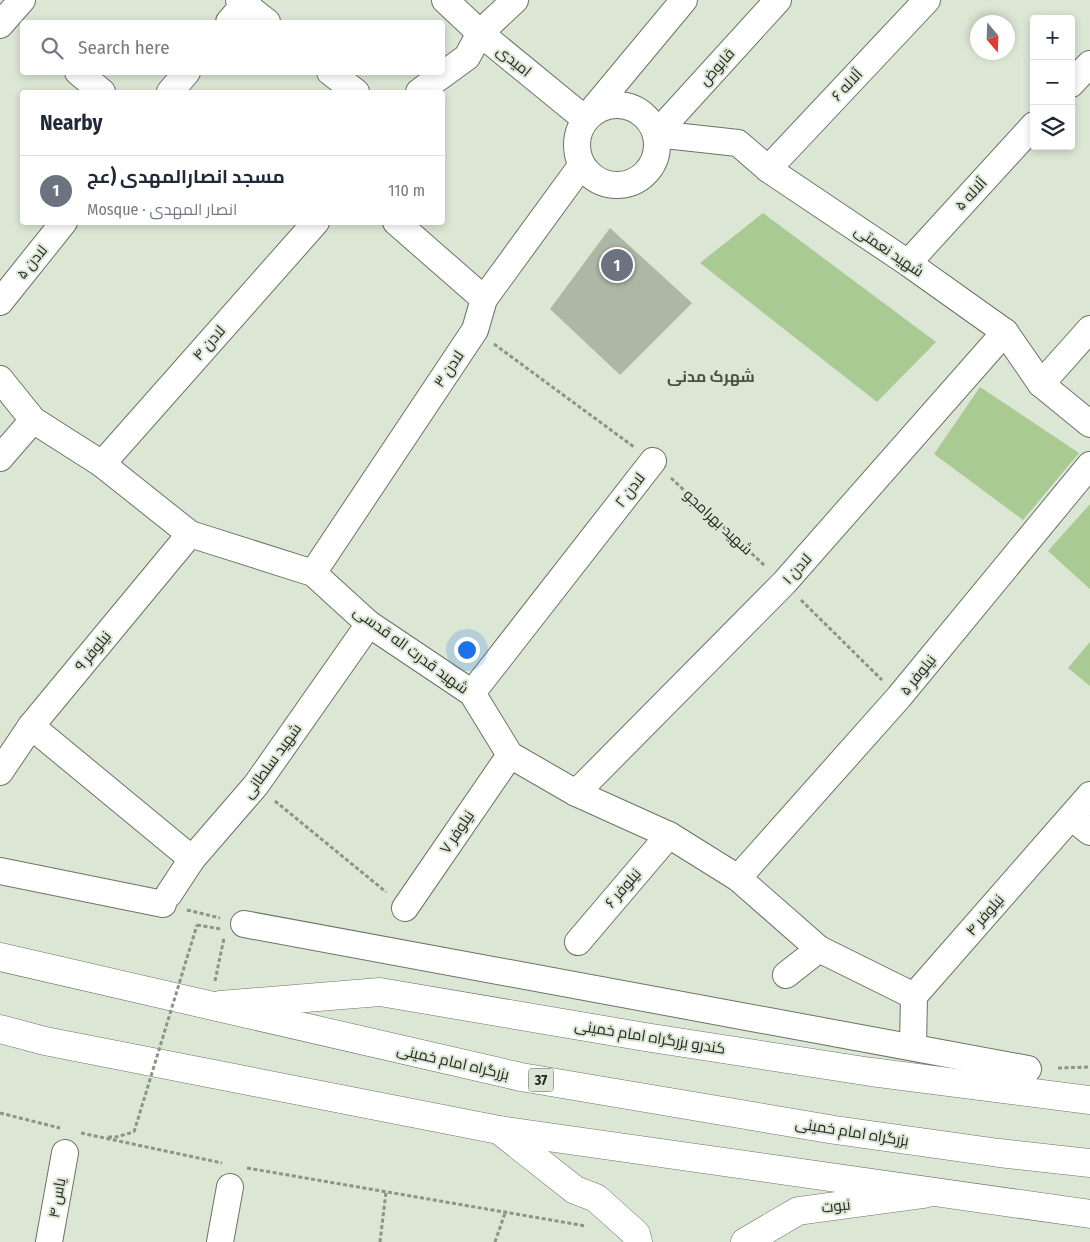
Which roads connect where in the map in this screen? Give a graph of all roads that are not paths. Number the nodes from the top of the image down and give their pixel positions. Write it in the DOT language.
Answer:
graph roads {
  1 [pos="445,0"];
  2 [pos="515,0"];
  3 [pos="684,0"];
  4 [pos="778,0"];
  5 [pos="927,0"];
  6 [pos="240,7"];
  7 [pos="263,20"];
  8 [pos="480,33"];
  9 [pos="1090,64"];
  10 [pos="445,73"];
  11 [pos="82,75"];
  12 [pos="184,75"];
  13 [pos="334,75"];
  14 [pos="443,75"];
  15 [pos="1075,80"];
  16 [pos="100,90"];
  17 [pos="172,90"];
  18 [pos="353,90"];
  19 [pos="422,90"];
  20 [pos="585,120"];
  21 [pos="1030,129"];
  22 [pos="656,134"];
  23 [pos="581,166"];
  24 [pos="768,169"];
  25 [pos="62,225"];
  26 [pos="313,225"];
  27 [pos="399,225"];
  28 [pos="908,263"];
  29 [pos="484,299"];
  30 [pos="0,302"];
  31 [pos="1090,329"];
  32 [pos="1005,332"];
  33 [pos="0,379"];
  34 [pos="1041,384"];
  35 [pos="32,420"];
  36 [pos="1090,424"];
  37 [pos="0,458"];
  38 [pos="653,461"];
  39 [pos="102,464"];
  40 [pos="1090,465"];
  41 [pos="190,534"];
  42 [pos="313,573"];
  43 [pos="369,624"];
  44 [pos="472,693"];
  45 [pos="30,726"];
  46 [pos="510,755"];
  47 [pos="0,772"];
  48 [pos="576,793"];
  49 [pos="1090,795"];
  50 [pos="1080,825"];
  51 [pos="669,835"];
  52 [pos="192,860"];
  53 [pos="0,870"];
  54 [pos="738,878"];
  55 [pos="405,908"];
  56 [pos="244,924"];
  57 [pos="578,942"];
  58 [pos="819,949"];
  59 [pos="0,957"];
  60 [pos="786,975"];
  61 [pos="914,996"];
  62 [pos="210,1006"];
  63 [pos="0,1029"];
  64 [pos="913,1046"];
  65 [pos="1028,1068"];
  66 [pos="1090,1100"];
  67 [pos="499,1130"];
  68 [pos="68,1138"];
  69 [pos="1090,1163"];
  70 [pos="232,1172"];
  71 [pos="936,1193"];
  72 [pos="1090,1214"];
  73 [pos="636,1239"];
  74 [pos="49,1242"];
  75 [pos="220,1242"];
  76 [pos="745,1242"];
  1 -- 8 [label="street, امیدی"];
  2 -- 8 [label="street"];
  3 -- 20 [label="street"];
  4 -- 22 [label="street, قابوض"];
  5 -- 24 [label="street, آلاله ۶"];
  6 -- 7 [label="street"];
  8 -- 10 [label="street"];
  8 -- 20 [label="street, امیدی"];
  9 -- 15 [label="street"];
  11 -- 16 [label="street"];
  12 -- 17 [label="street"];
  13 -- 18 [label="street"];
  14 -- 19 [label="street"];
  20 -- 22 [label="street"];
  20 -- 23 [label="street"];
  21 -- 28 [label="street, آلاله ۵"];
  22 -- 23 [label="street"];
  22 -- 24 [label="street, شهید نعمتی"];
  23 -- 29 [label="street, لادن ۳"];
  24 -- 28 [label="street, شهید نعمتی"];
  25 -- 30 [label="street, لادن ۵"];
  26 -- 39 [label="street, لادن ۴"];
  27 -- 29 [label="street"];
  28 -- 32 [label="street, شهید نعمتی"];
  29 -- 42 [label="street, لادن ۳"];
  31 -- 34 [label="street"];
  32 -- 34 [label="street, شهید نعمتی"];
  32 -- 48 [label="street, لادن ۱"];
  33 -- 35 [label="street, شهید قدرت اله قدسی"];
  34 -- 36 [label="street, شهید نعمتی"];
  35 -- 37 [label="street"];
  35 -- 39 [label="street, شهید قدرت اله قدسی"];
  38 -- 44 [label="street, لادن ۲"];
  39 -- 41 [label="street, شهید قدرت اله قدسی"];
  40 -- 54 [label="street, نیلوفر ۵"];
  41 -- 42 [label="street, شهید قدرت اله قدسی"];
  41 -- 45 [label="street, نیلوفر ۹"];
  42 -- 43 [label="street, شهید قدرت اله قدسی"];
  43 -- 44 [label="street, شهید قدرت اله قدسی"];
  43 -- 52 [label="street, شهید سلطانی"];
  44 -- 46 [label="street, شهید قدرت اله قدسی"];
  45 -- 47 [label="street, نیلوفر ۹"];
  45 -- 52 [label="street"];
  46 -- 48 [label="street, شهید قدرت اله قدسی"];
  46 -- 55 [label="street, نیلوفر ۷"];
  48 -- 51 [label="street, شهید قدرت اله قدسی"];
  49 -- 50 [label="street, نیلوفر ۴"];
  50 -- 61 [label="street, نیلوفر ۴"];
  51 -- 54 [label="street, شهید قدرت اله قدسی"];
  51 -- 57 [label="street, نیلوفر ۶"];
  52 -- 53 [label="street, شهید سلطانی"];
  54 -- 58 [label="street, شهید قدرت اله قدسی"];
  56 -- 64 [label="street"];
  58 -- 60 [label="street"];
  58 -- 61 [label="street, شهید قدرت اله قدسی"];
  59 -- 62 [label="main road, بزرگراه امام خمینی / 37"];
  61 -- 64 [label="street"];
  62 -- 66 [label="main road, کندرو بزرگراه امام خمینی"];
  62 -- 69 [label="main road, بزرگراه امام خمینی / 37"];
  63 -- 67 [label="main road"];
  64 -- 65 [label="street"];
  67 -- 71 [label="main road"];
  67 -- 73 [label="main road"];
  68 -- 74 [label="street, یاس ۴"];
  70 -- 75 [label="street"];
  71 -- 72 [label="main road"];
  71 -- 76 [label="main road, نبوت"];
}
